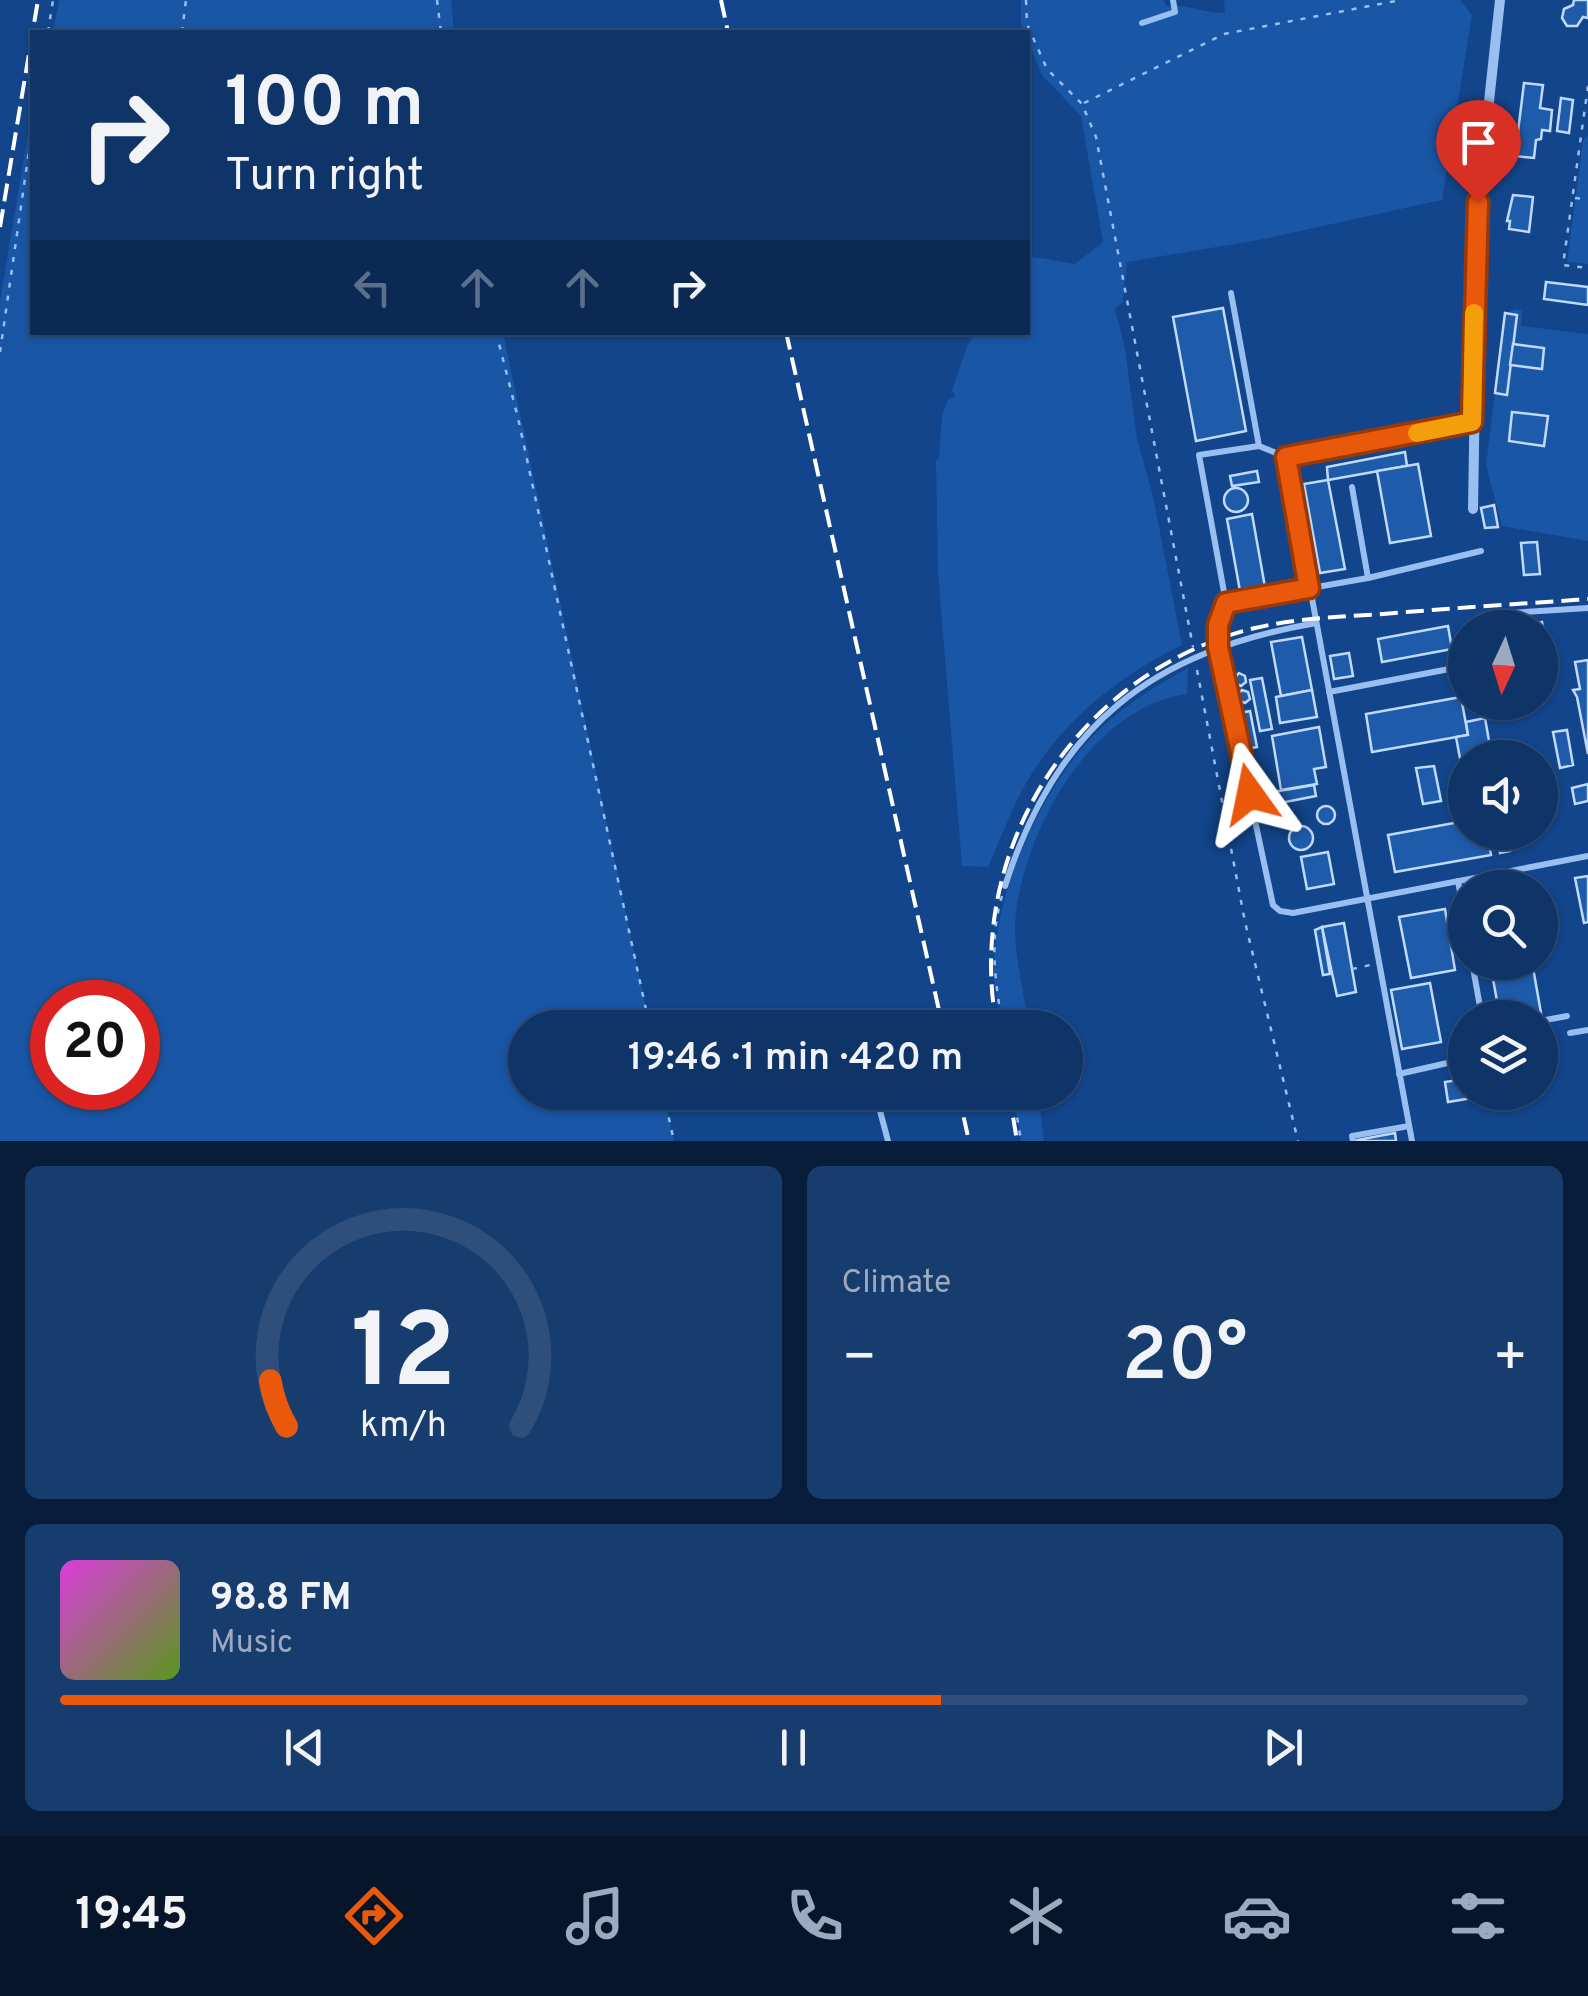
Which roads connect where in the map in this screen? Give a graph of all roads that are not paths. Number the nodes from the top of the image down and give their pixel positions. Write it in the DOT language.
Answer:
graph roads {
  1 [pos="1173,0"];
  2 [pos="1500,0"];
  3 [pos="1142,22"];
  4 [pos="1231,293"];
  5 [pos="1472,422"];
  6 [pos="1260,446"];
  7 [pos="1286,457"];
  8 [pos="1352,487"];
  9 [pos="1473,509"];
  10 [pos="1481,550"];
  11 [pos="1368,578"];
  12 [pos="1309,588"];
  13 [pos="1226,603"];
  14 [pos="1588,608"];
  15 [pos="1556,610"];
  16 [pos="1316,623"];
  17 [pos="1218,647"];
  18 [pos="1448,669"];
  19 [pos="1329,692"];
  20 [pos="1588,856"];
  21 [pos="1515,870"];
  22 [pos="1448,883"];
  23 [pos="1004,886"];
  24 [pos="1367,899"];
  25 [pos="1567,1016"];
  26 [pos="1558,1018"];
  27 [pos="1588,1030"];
  28 [pos="1570,1033"];
  29 [pos="1448,1063"];
  30 [pos="1399,1074"];
  31 [pos="880,1110"];
  32 [pos="1409,1126"];
  33 [pos="888,1141"];
  34 [pos="1353,1141"];
  35 [pos="1412,1141"];
  1 -- 3 [label="lane"];
  2 -- 5 [label="street"];
  4 -- 6 [label="lane"];
  5 -- 7 [label="lane"];
  5 -- 9 [label="street"];
  6 -- 7 [label="lane"];
  6 -- 13 [label="lane"];
  7 -- 12 [label="lane"];
  8 -- 11 [label="lane"];
  10 -- 11 [label="lane"];
  11 -- 12 [label="lane"];
  12 -- 13 [label="lane"];
  12 -- 16 [label="lane"];
  13 -- 17 [label="lane"];
  14 -- 15 [label="lane"];
  16 -- 17 [label="lane"];
  16 -- 19 [label="lane"];
  17 -- 23 [label="lane"];
  17 -- 24 [label="lane"];
  18 -- 19 [label="lane"];
  19 -- 24 [label="lane"];
  20 -- 21 [label="lane"];
  22 -- 24 [label="lane"];
  24 -- 30 [label="lane"];
  25 -- 26 [label="lane"];
  27 -- 28 [label="lane"];
  29 -- 30 [label="lane"];
  30 -- 32 [label="lane"];
  31 -- 33 [label="lane"];
  32 -- 34 [label="lane"];
  32 -- 35 [label="lane"];
}
